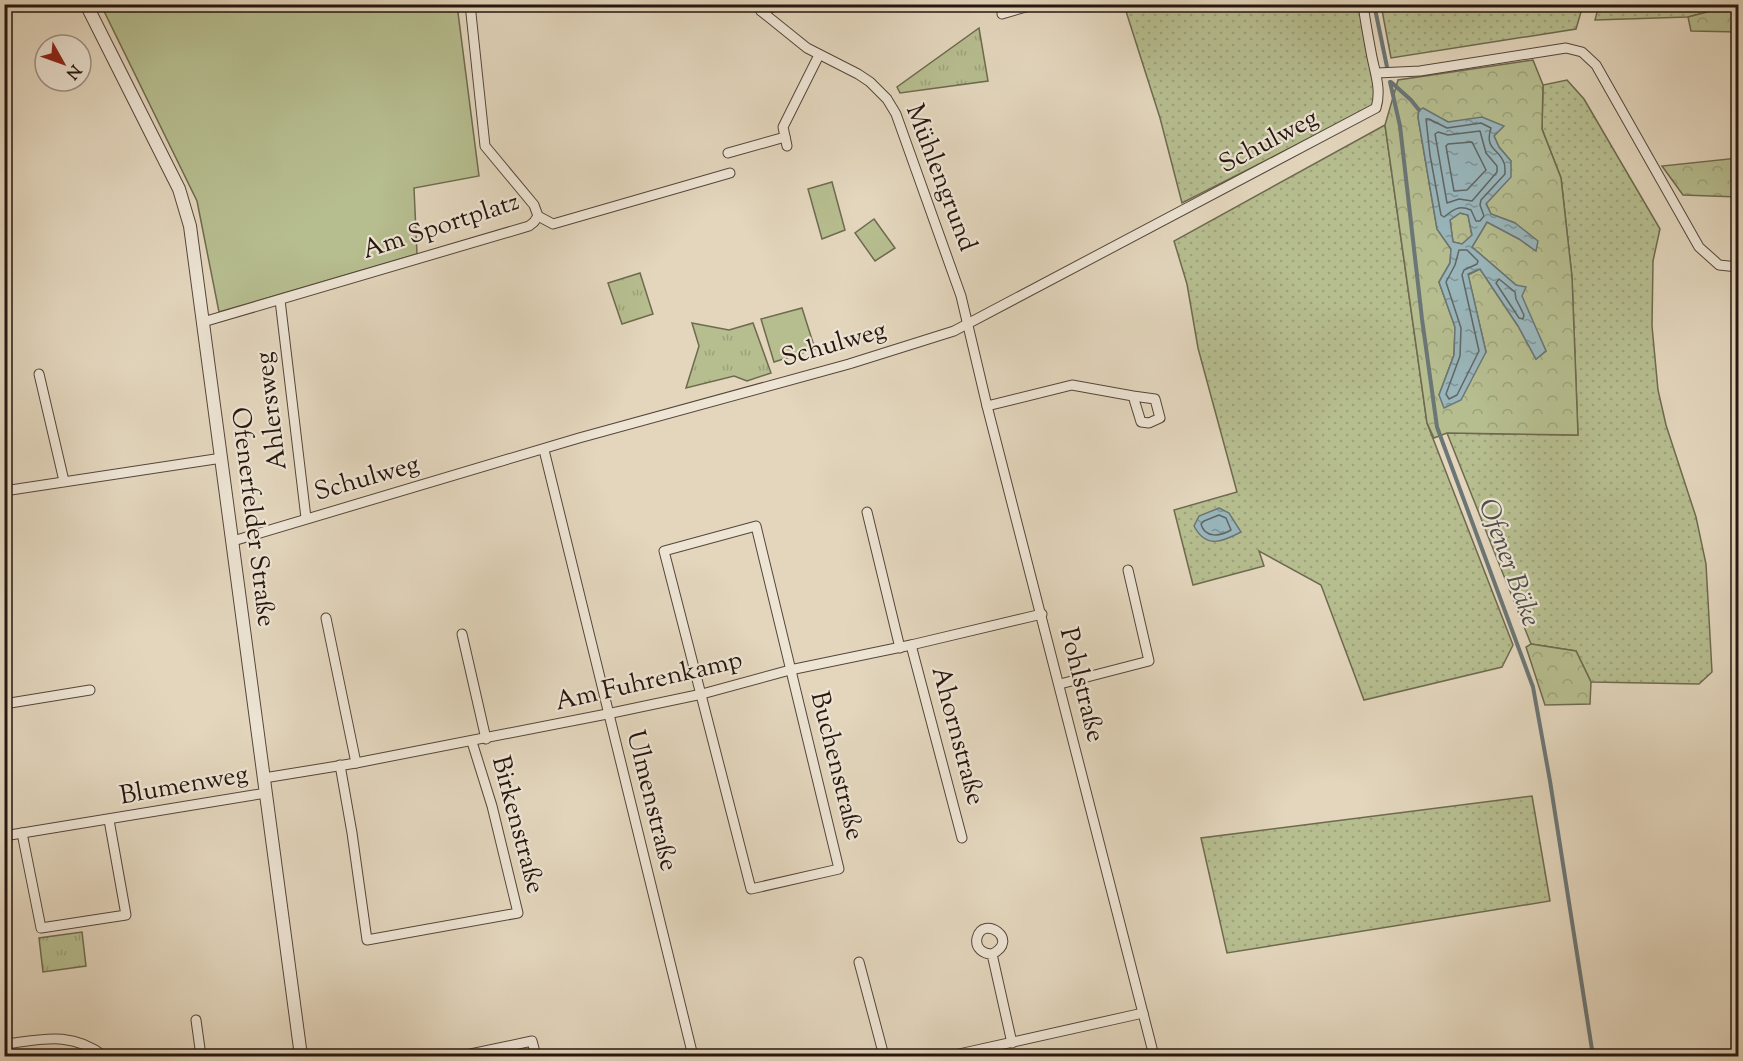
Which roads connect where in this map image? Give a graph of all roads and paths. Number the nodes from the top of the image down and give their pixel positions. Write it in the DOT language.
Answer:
graph roads {
  1 [pos="86,4"];
  2 [pos="781,4"];
  3 [pos="1036,4"];
  4 [pos="1363,4"];
  5 [pos="471,5"];
  6 [pos="759,8"];
  7 [pos="1002,14"];
  8 [pos="819,55"];
  9 [pos="1377,73"];
  10 [pos="729,153"];
  11 [pos="730,173"];
  12 [pos="538,216"];
  13 [pos="1738,267"];
  14 [pos="280,300"];
  15 [pos="203,321"];
  16 [pos="967,324"];
  17 [pos="39,374"];
  18 [pos="1133,396"];
  19 [pos="987,406"];
  20 [pos="544,450"];
  21 [pos="222,458"];
  22 [pos="64,481"];
  23 [pos="4,491"];
  24 [pos="867,512"];
  25 [pos="306,518"];
  26 [pos="233,541"];
  27 [pos="1128,570"];
  28 [pos="1042,614"];
  29 [pos="326,618"];
  30 [pos="462,634"];
  31 [pos="911,645"];
  32 [pos="900,648"];
  33 [pos="790,670"];
  34 [pos="1060,684"];
  35 [pos="90,690"];
  36 [pos="702,694"];
  37 [pos="4,704"];
  38 [pos="607,714"];
  39 [pos="486,739"];
  40 [pos="472,742"];
  41 [pos="356,764"];
  42 [pos="340,765"];
  43 [pos="264,778"];
  44 [pos="266,793"];
  45 [pos="109,820"];
  46 [pos="22,833"];
  47 [pos="4,836"];
  48 [pos="962,838"];
  49 [pos="992,954"];
  50 [pos="859,963"];
  51 [pos="1143,1013"];
  52 [pos="196,1020"];
  53 [pos="1012,1042"];
  54 [pos="13,1043"];
  55 [pos="962,1055"];
  56 [pos="104,1056"];
  57 [pos="201,1056"];
  58 [pos="301,1056"];
  59 [pos="461,1056"];
  60 [pos="536,1056"];
  61 [pos="693,1056"];
  62 [pos="884,1056"];
  63 [pos="950,1056"];
  64 [pos="1154,1056"];
  1 -- 15 [label="street, Ofenerfelder Straße"];
  2 -- 6 [label="street"];
  3 -- 7 [label="street"];
  4 -- 9 [label="street"];
  5 -- 12 [label="street, Am Sportplatz"];
  6 -- 8 [label="street, Mühlengrund"];
  8 -- 10 [label="street"];
  8 -- 16 [label="street, Mühlengrund"];
  9 -- 13 [label="street"];
  9 -- 16 [label="street, Schulweg"];
  11 -- 12 [label="street"];
  12 -- 14 [label="street, Am Sportplatz"];
  14 -- 15 [label="street, Am Sportplatz"];
  14 -- 25 [label="street, Ahlersweg"];
  15 -- 21 [label="street, Ofenerfelder Straße"];
  16 -- 19 [label="street, Pohlstraße"];
  16 -- 20 [label="street, Schulweg"];
  17 -- 22 [label="street"];
  18 -- 19 [label="street"];
  19 -- 28 [label="street, Pohlstraße"];
  20 -- 25 [label="street, Schulweg"];
  20 -- 38 [label="street, Ulmenstraße"];
  21 -- 22 [label="street"];
  21 -- 26 [label="street, Ofenerfelder Straße"];
  22 -- 23 [label="street"];
  24 -- 32 [label="street"];
  25 -- 26 [label="street, Schulweg"];
  26 -- 43 [label="street, Ofenerfelder Straße"];
  27 -- 34 [label="street"];
  28 -- 31 [label="street, Am Fuhrenkamp"];
  28 -- 34 [label="street, Pohlstraße"];
  29 -- 41 [label="street"];
  30 -- 39 [label="street"];
  31 -- 32 [label="street, Am Fuhrenkamp"];
  31 -- 48 [label="street, Ahornstraße"];
  32 -- 33 [label="street, Am Fuhrenkamp"];
  33 -- 36 [label="street, Am Fuhrenkamp"];
  33 -- 36 [label="street"];
  33 -- 36 [label="street, Buchenstraße"];
  34 -- 51 [label="street, Pohlstraße"];
  35 -- 37 [label="street"];
  36 -- 38 [label="street, Am Fuhrenkamp"];
  38 -- 39 [label="street, Am Fuhrenkamp"];
  38 -- 61 [label="street, Ulmenstraße"];
  39 -- 40 [label="street, Am Fuhrenkamp"];
  40 -- 41 [label="street, Am Fuhrenkamp"];
  40 -- 42 [label="street, Birkenstraße"];
  41 -- 42 [label="street, Am Fuhrenkamp"];
  42 -- 43 [label="street, Am Fuhrenkamp"];
  43 -- 44 [label="street, Ofenerfelder Straße"];
  44 -- 45 [label="street, Blumenweg"];
  44 -- 58 [label="street, Ofenerfelder Straße"];
  45 -- 46 [label="street, Blumenweg"];
  45 -- 46 [label="street, Blumenweg"];
  46 -- 47 [label="street, Blumenweg"];
  49 -- 53 [label="street"];
  50 -- 62 [label="street"];
  51 -- 53 [label="street"];
  51 -- 64 [label="street, Pohlstraße"];
  52 -- 57 [label="street"];
  53 -- 55 [label="street"];
  54 -- 56 [label="street"];
  55 -- 63 [label="street"];
  59 -- 60 [label="street"];
}
